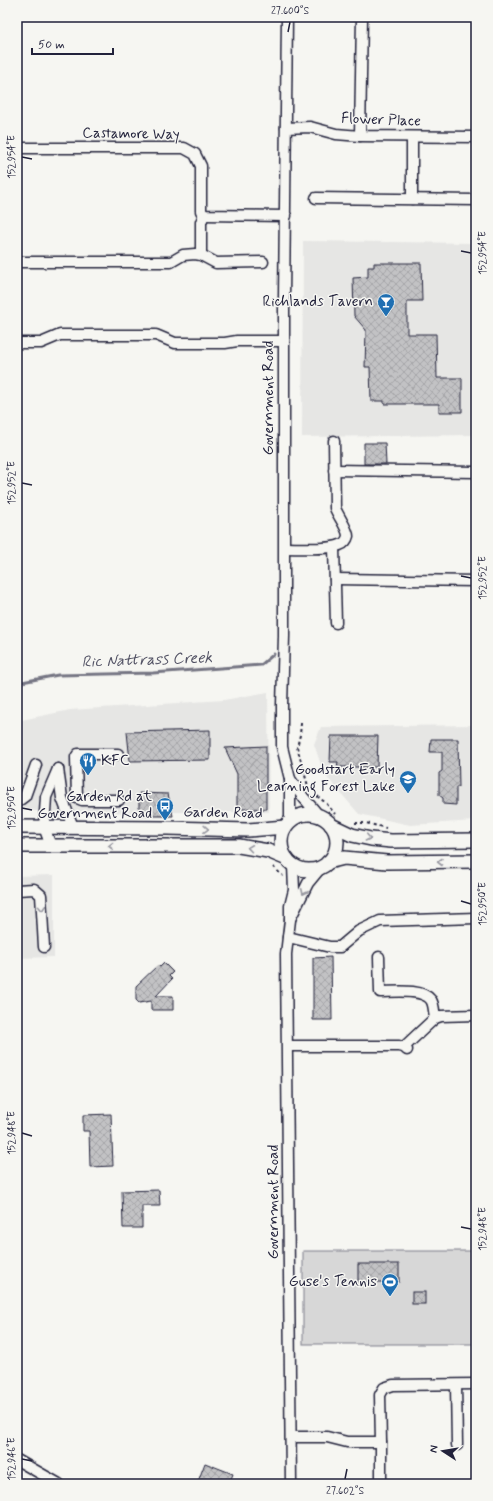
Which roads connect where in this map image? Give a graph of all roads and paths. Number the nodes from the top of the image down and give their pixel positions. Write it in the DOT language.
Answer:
graph roads {
  1 [pos="287,17"];
  2 [pos="362,17"];
  3 [pos="286,128"];
  4 [pos="360,136"];
  5 [pos="412,137"];
  6 [pos="476,137"];
  7 [pos="17,148"];
  8 [pos="316,198"];
  9 [pos="412,199"];
  10 [pos="476,200"];
  11 [pos="204,215"];
  12 [pos="286,216"];
  13 [pos="201,255"];
  14 [pos="17,262"];
  15 [pos="263,262"];
  16 [pos="284,341"];
  17 [pos="17,343"];
  18 [pos="334,441"];
  19 [pos="334,470"];
  20 [pos="476,472"];
  21 [pos="334,547"];
  22 [pos="285,548"];
  23 [pos="335,579"];
  24 [pos="476,581"];
  25 [pos="336,623"];
  26 [pos="301,723"];
  27 [pos="118,754"];
  28 [pos="36,765"];
  29 [pos="290,779"];
  30 [pos="309,790"];
  31 [pos="313,793"];
  32 [pos="119,800"];
  33 [pos="17,802"];
  34 [pos="320,817"];
  35 [pos="335,822"];
  36 [pos="353,822"];
  37 [pos="287,824"];
  38 [pos="17,827"];
  39 [pos="44,827"];
  40 [pos="73,827"];
  41 [pos="390,829"];
  42 [pos="476,840"];
  43 [pos="17,846"];
  44 [pos="51,846"];
  45 [pos="290,862"];
  46 [pos="476,862"];
  47 [pos="325,864"];
  48 [pos="17,890"];
  49 [pos="476,918"];
  50 [pos="290,920"];
  51 [pos="288,937"];
  52 [pos="44,947"];
  53 [pos="379,957"];
  54 [pos="476,1015"];
  55 [pos="435,1018"];
  56 [pos="288,1046"];
  57 [pos="476,1384"];
  58 [pos="456,1385"];
  59 [pos="291,1437"];
  60 [pos="381,1442"];
  61 [pos="457,1445"];
  62 [pos="17,1460"];
  63 [pos="59,1484"];
  64 [pos="291,1484"];
  65 [pos="381,1484"];
  1 -- 3 [label="street, Government Road"];
  2 -- 4 [label="street"];
  3 -- 4 [label="street, Flower Place"];
  3 -- 12 [label="street, Government Road"];
  4 -- 5 [label="street, Flower Place"];
  5 -- 6 [label="street, Flower Place"];
  5 -- 9 [label="street"];
  7 -- 11 [label="street, Castamore Way"];
  8 -- 9 [label="street"];
  9 -- 10 [label="street"];
  11 -- 12 [label="street"];
  11 -- 13 [label="street, Castamore Way"];
  12 -- 16 [label="street, Government Road"];
  13 -- 14 [label="street"];
  13 -- 15 [label="street"];
  16 -- 17 [label="street"];
  16 -- 22 [label="street, Government Road"];
  18 -- 19 [label="street"];
  19 -- 20 [label="street"];
  19 -- 21 [label="street"];
  21 -- 22 [label="street"];
  21 -- 23 [label="street"];
  22 -- 29 [label="street, Government Road"];
  23 -- 24 [label="street"];
  23 -- 25 [label="street"];
  26 -- 30 [label="path"];
  27 -- 32 [label="street"];
  28 -- 33 [label="street"];
  29 -- 34 [label="street, Government Road"];
  29 -- 37 [label="street, Government Road"];
  31 -- 35 [label="path"];
  34 -- 35 [label="main road"];
  34 -- 37 [label="main road"];
  35 -- 42 [label="main road, one-way"];
  35 -- 47 [label="main road"];
  36 -- 41 [label="path"];
  40 -- 37 [label="main road, Garden Road, one-way"];
  37 -- 45 [label="main road"];
  38 -- 39 [label="main road, Garden Road"];
  39 -- 40 [label="main road, Garden Road"];
  39 -- 40 [label="street"];
  39 -- 44 [label="street"];
  43 -- 44 [label="main road"];
  45 -- 44 [label="main road, one-way"];
  45 -- 47 [label="main road"];
  45 -- 50 [label="street, Government Road"];
  46 -- 47 [label="main road, one-way"];
  47 -- 50 [label="street, Government Road, one-way"];
  48 -- 52 [label="street, one-way"];
  49 -- 51 [label="street"];
  50 -- 51 [label="street, Government Road"];
  51 -- 56 [label="street, Government Road"];
  53 -- 55 [label="street"];
  54 -- 55 [label="street"];
  55 -- 56 [label="street"];
  56 -- 59 [label="street, Government Road"];
  57 -- 58 [label="street"];
  58 -- 60 [label="street"];
  58 -- 61 [label="street"];
  59 -- 60 [label="street"];
  59 -- 64 [label="street, Government Road"];
  60 -- 65 [label="street"];
  62 -- 63 [label="street"];
}
